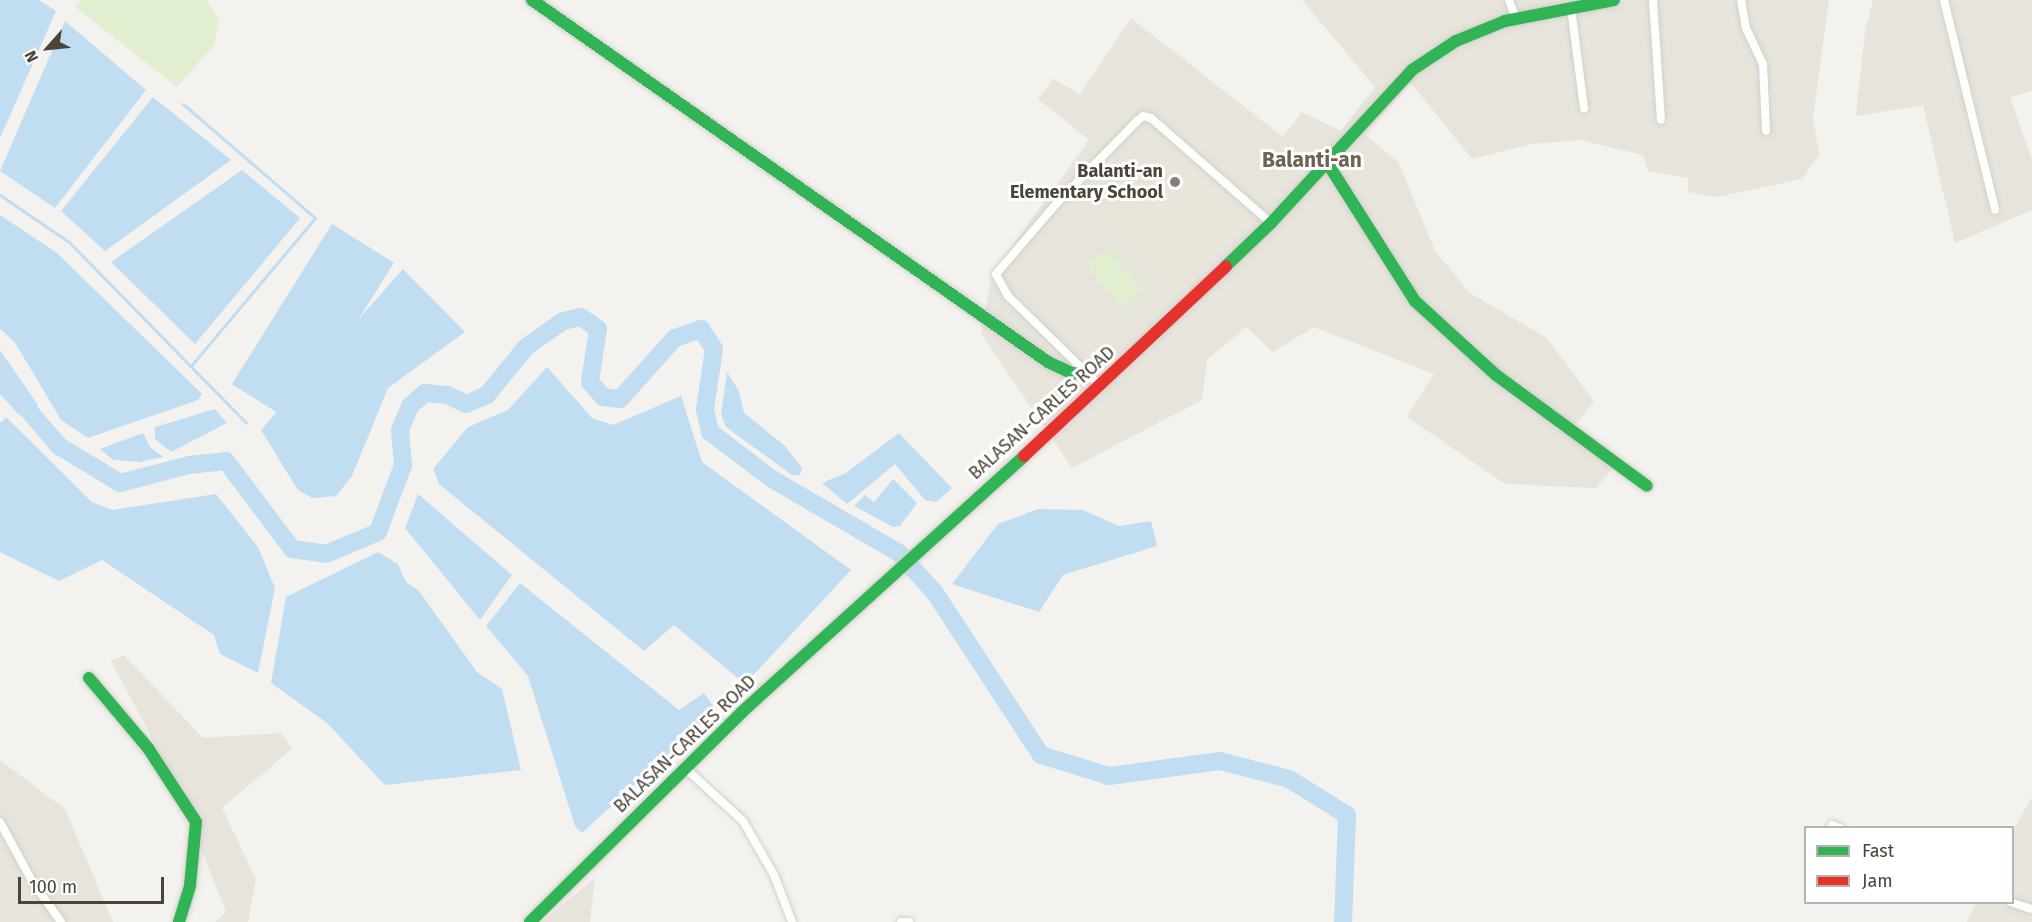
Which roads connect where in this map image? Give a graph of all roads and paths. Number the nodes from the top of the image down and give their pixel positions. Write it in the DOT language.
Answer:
graph roads {
  1 [pos="532,0"];
  2 [pos="1509,0"];
  3 [pos="1614,0"];
  4 [pos="1653,0"];
  5 [pos="1741,0"];
  6 [pos="1944,0"];
  7 [pos="1571,8"];
  8 [pos="1516,19"];
  9 [pos="1584,108"];
  10 [pos="1661,120"];
  11 [pos="1766,132"];
  12 [pos="1328,164"];
  13 [pos="1995,210"];
  14 [pos="1271,223"];
  15 [pos="1086,374"];
  16 [pos="1100,386"];
  17 [pos="1647,486"];
  18 [pos="89,678"];
  19 [pos="684,767"];
  20 [pos="0,822"];
  21 [pos="2014,904"];
  22 [pos="2032,909"];
  23 [pos="61,922"];
  24 [pos="178,922"];
  25 [pos="530,922"];
  26 [pos="792,922"];
  27 [pos="901,922"];
  28 [pos="908,922"];
  1 -- 15 [label="main road"];
  2 -- 8 [label="street"];
  3 -- 7 [label="main road, BALASAN-CARLES ROAD"];
  4 -- 10 [label="street"];
  5 -- 11 [label="street"];
  6 -- 13 [label="street"];
  7 -- 8 [label="main road, BALASAN-CARLES ROAD"];
  7 -- 9 [label="street"];
  8 -- 12 [label="main road, BALASAN-CARLES ROAD"];
  12 -- 14 [label="main road, BALASAN-CARLES ROAD"];
  12 -- 17 [label="main road"];
  14 -- 15 [label="street"];
  14 -- 16 [label="main road, BALASAN-CARLES ROAD"];
  15 -- 16 [label="street"];
  16 -- 19 [label="main road, BALASAN-CARLES ROAD"];
  18 -- 24 [label="main road"];
  19 -- 25 [label="main road, BALASAN-CARLES ROAD"];
  19 -- 26 [label="street"];
  20 -- 23 [label="street"];
  21 -- 22 [label="street"];
  27 -- 28 [label="street"];
}
